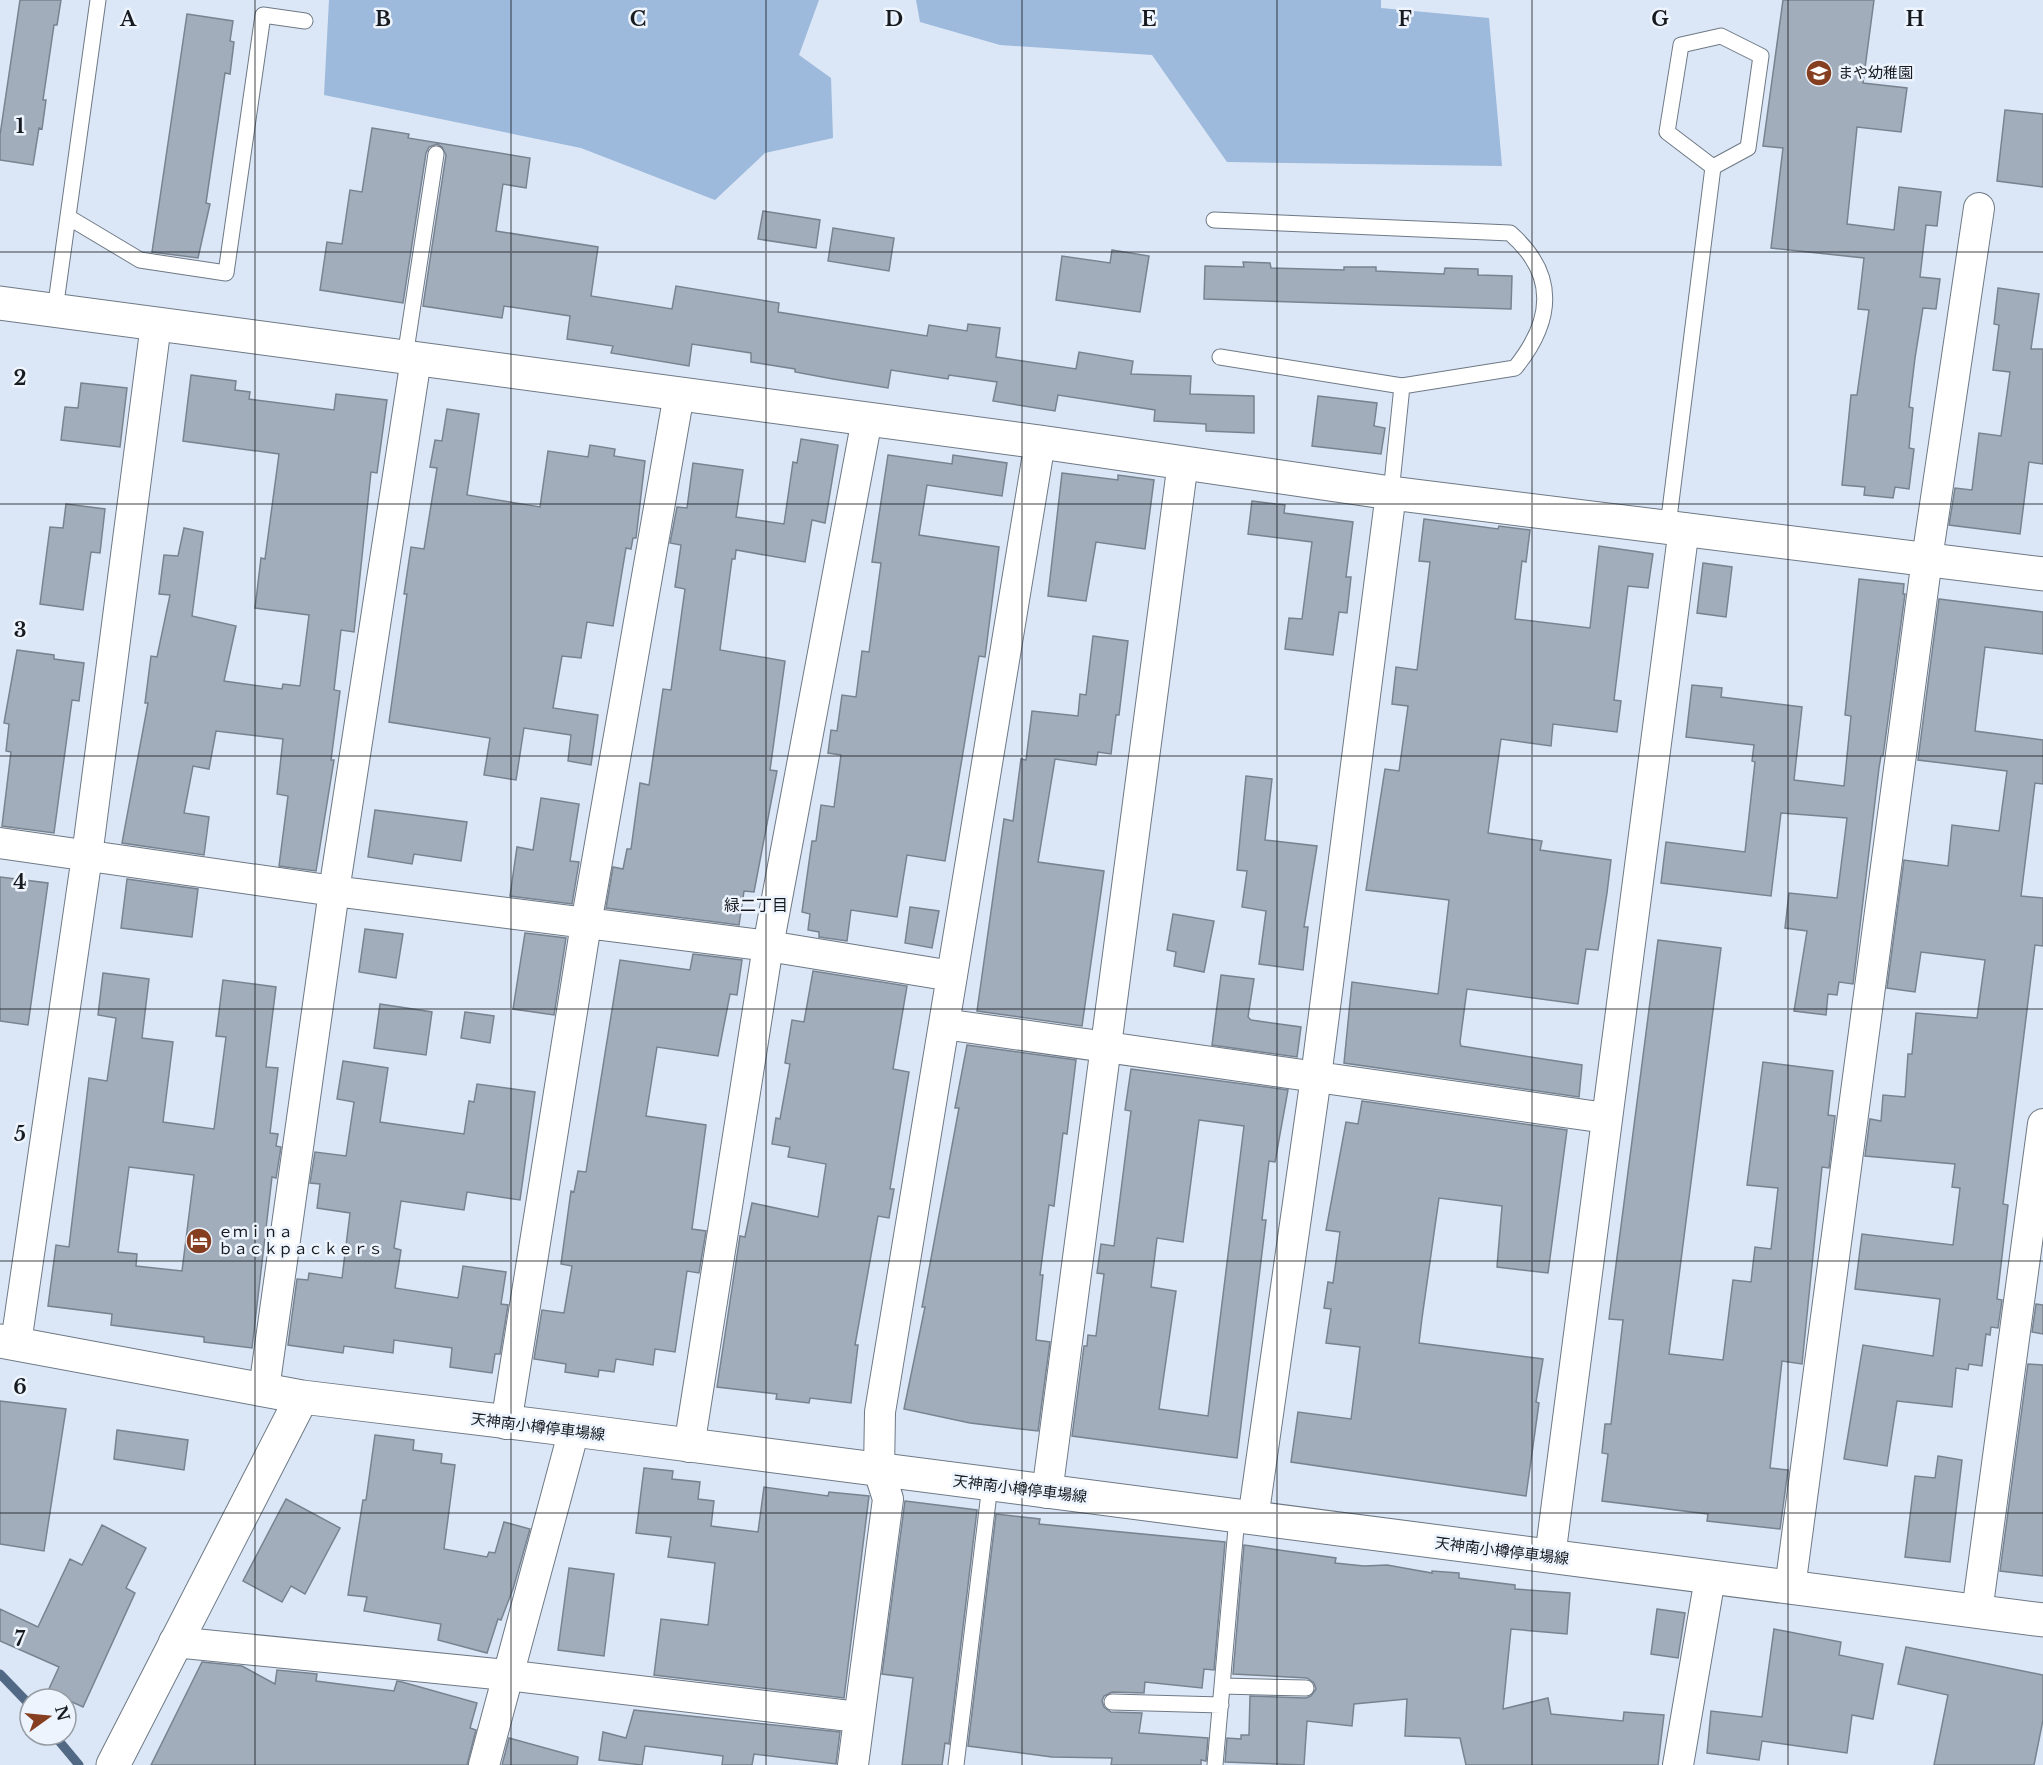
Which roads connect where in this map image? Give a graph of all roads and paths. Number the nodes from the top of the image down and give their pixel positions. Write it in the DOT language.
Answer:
graph roads {
  1 [pos="98,0"];
  2 [pos="305,21"];
  3 [pos="436,154"];
  4 [pos="1713,167"];
  5 [pos="1978,208"];
  6 [pos="68,217"];
  7 [pos="1214,220"];
  8 [pos="0,303"];
  9 [pos="55,310"];
  10 [pos="156,324"];
  11 [pos="1220,357"];
  12 [pos="411,358"];
  13 [pos="1402,386"];
  14 [pos="679,394"];
  15 [pos="867,419"];
  16 [pos="1040,442"];
  17 [pos="1182,462"];
  18 [pos="1391,493"];
  19 [pos="1676,527"];
  20 [pos="1927,559"];
  21 [pos="2043,574"];
  22 [pos="0,843"];
  23 [pos="87,856"];
  24 [pos="334,891"];
  25 [pos="586,924"];
  26 [pos="768,946"];
  27 [pos="952,976"];
  28 [pos="944,1024"];
  29 [pos="1106,1047"];
  30 [pos="1316,1077"];
  31 [pos="1606,1118"];
  32 [pos="2043,1124"];
  33 [pos="8,1342"];
  34 [pos="264,1389"];
  35 [pos="302,1398"];
  36 [pos="506,1424"];
  37 [pos="574,1430"];
  38 [pos="689,1447"];
  39 [pos="879,1471"];
  40 [pos="990,1485"];
  41 [pos="1047,1493"];
  42 [pos="1245,1518"];
  43 [pos="1550,1557"];
  44 [pos="1710,1578"];
  45 [pos="1790,1588"];
  46 [pos="1977,1612"];
  47 [pos="2043,1620"];
  48 [pos="174,1642"];
  49 [pos="506,1675"];
  50 [pos="1222,1686"];
  51 [pos="1306,1688"];
  52 [pos="1112,1702"];
  53 [pos="1221,1705"];
  54 [pos="858,1717"];
  55 [pos="115,1761"];
  56 [pos="484,1765"];
  57 [pos="853,1765"];
  58 [pos="956,1765"];
  59 [pos="1215,1765"];
  60 [pos="1678,1765"];
  1 -- 6 [label="lane"];
  2 -- 6 [label="lane"];
  3 -- 12 [label="lane"];
  4 -- 4 [label="lane"];
  4 -- 19 [label="lane"];
  5 -- 20 [label="street"];
  6 -- 9 [label="lane"];
  7 -- 13 [label="lane"];
  8 -- 9 [label="street"];
  9 -- 10 [label="street"];
  10 -- 12 [label="street"];
  10 -- 23 [label="street"];
  11 -- 13 [label="lane"];
  12 -- 14 [label="street"];
  12 -- 24 [label="street"];
  13 -- 18 [label="lane"];
  14 -- 15 [label="street"];
  14 -- 25 [label="street"];
  15 -- 16 [label="street"];
  15 -- 26 [label="street"];
  16 -- 17 [label="street"];
  16 -- 27 [label="street"];
  17 -- 18 [label="street"];
  17 -- 29 [label="street"];
  18 -- 19 [label="street"];
  18 -- 30 [label="street"];
  19 -- 20 [label="street"];
  19 -- 31 [label="street"];
  20 -- 21 [label="street"];
  20 -- 45 [label="street"];
  22 -- 23 [label="street"];
  23 -- 24 [label="street"];
  23 -- 33 [label="street"];
  24 -- 25 [label="street"];
  24 -- 34 [label="street"];
  25 -- 26 [label="street"];
  25 -- 36 [label="street"];
  26 -- 27 [label="street"];
  26 -- 38 [label="street"];
  27 -- 28 [label="street"];
  28 -- 29 [label="street"];
  28 -- 39 [label="street"];
  29 -- 30 [label="street"];
  29 -- 41 [label="street"];
  30 -- 31 [label="street"];
  30 -- 42 [label="street"];
  31 -- 43 [label="street"];
  32 -- 46 [label="street"];
  33 -- 34 [label="street, 天神南小樽停車場線"];
  34 -- 35 [label="street, 天神南小樽停車場線"];
  35 -- 36 [label="street, 天神南小樽停車場線"];
  35 -- 48 [label="street"];
  36 -- 37 [label="street, 天神南小樽停車場線"];
  37 -- 38 [label="street, 天神南小樽停車場線"];
  37 -- 49 [label="street"];
  38 -- 39 [label="street, 天神南小樽停車場線"];
  39 -- 40 [label="street, 天神南小樽停車場線"];
  39 -- 54 [label="street"];
  40 -- 41 [label="street, 天神南小樽停車場線"];
  40 -- 58 [label="lane"];
  41 -- 42 [label="street, 天神南小樽停車場線"];
  42 -- 43 [label="street, 天神南小樽停車場線"];
  42 -- 50 [label="lane"];
  43 -- 44 [label="street, 天神南小樽停車場線"];
  44 -- 45 [label="street, 天神南小樽停車場線"];
  44 -- 60 [label="street"];
  45 -- 46 [label="street, 天神南小樽停車場線"];
  46 -- 47 [label="street, 天神南小樽停車場線"];
  48 -- 49 [label="street"];
  48 -- 55 [label="street"];
  49 -- 54 [label="street"];
  49 -- 56 [label="street"];
  50 -- 51 [label="lane"];
  50 -- 53 [label="lane"];
  52 -- 53 [label="lane"];
  53 -- 59 [label="lane"];
  54 -- 57 [label="street"];
}
